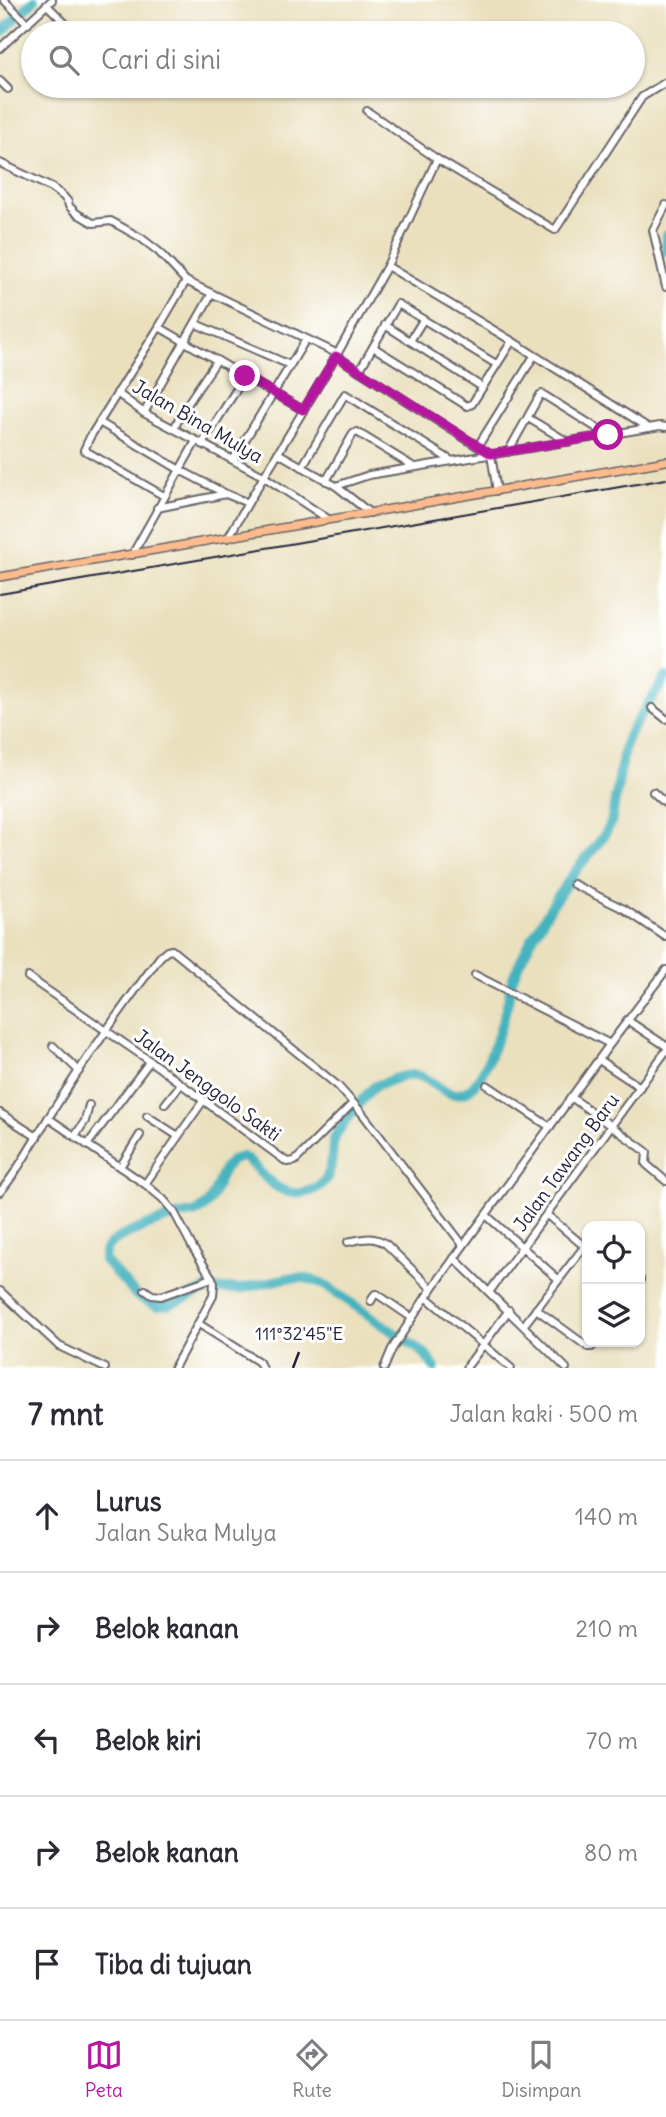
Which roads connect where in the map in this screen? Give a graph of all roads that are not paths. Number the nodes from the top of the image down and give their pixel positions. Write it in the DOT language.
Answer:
graph roads {
  1 [pos="4,0"];
  2 [pos="49,3"];
  3 [pos="25,21"];
  4 [pos="27,21"];
  5 [pos="65,21"];
  6 [pos="21,27"];
  7 [pos="0,48"];
  8 [pos="0,81"];
  9 [pos="664,83"];
  10 [pos="8,89"];
  11 [pos="645,95"];
  12 [pos="641,98"];
  13 [pos="367,111"];
  14 [pos="437,159"];
  15 [pos="0,163"];
  16 [pos="666,205"];
  17 [pos="387,266"];
  18 [pos="186,281"];
  19 [pos="666,286"];
  20 [pos="211,295"];
  21 [pos="423,320"];
  22 [pos="196,324"];
  23 [pos="385,325"];
  24 [pos="159,327"];
  25 [pos="306,339"];
  26 [pos="187,341"];
  27 [pos="410,341"];
  28 [pos="512,341"];
  29 [pos="373,347"];
  30 [pos="337,355"];
  31 [pos="534,356"];
  32 [pos="217,360"];
  33 [pos="496,364"];
  34 [pos="290,365"];
  35 [pos="359,371"];
  36 [pos="245,376"];
  37 [pos="482,387"];
  38 [pos="274,392"];
  39 [pos="117,393"];
  40 [pos="303,410"];
  41 [pos="144,413"];
  42 [pos="528,418"];
  43 [pos="99,422"];
  44 [pos="666,427"];
  45 [pos="649,428"];
  46 [pos="174,429"];
  47 [pos="608,435"];
  48 [pos="199,442"];
  49 [pos="568,442"];
  50 [pos="478,446"];
  51 [pos="508,452"];
  52 [pos="278,453"];
  53 [pos="491,454"];
  54 [pos="233,460"];
  55 [pos="453,461"];
  56 [pos="666,461"];
  57 [pos="302,467"];
  58 [pos="414,467"];
  59 [pos="180,470"];
  60 [pos="263,476"];
  61 [pos="326,481"];
  62 [pos="336,486"];
  63 [pos="497,491"];
  64 [pos="226,494"];
  65 [pos="164,496"];
  66 [pos="248,503"];
  67 [pos="157,508"];
  68 [pos="370,513"];
  69 [pos="328,519"];
  70 [pos="228,538"];
  71 [pos="132,555"];
  72 [pos="0,577"];
  73 [pos="652,708"];
  74 [pos="666,719"];
  75 [pos="653,792"];
  76 [pos="666,804"];
  77 [pos="573,884"];
  78 [pos="666,937"];
  79 [pos="666,970"];
  80 [pos="475,975"];
  81 [pos="28,977"];
  82 [pos="659,979"];
  83 [pos="666,985"];
  84 [pos="627,1020"];
  85 [pos="105,1030"];
  86 [pos="610,1044"];
  87 [pos="53,1046"];
  88 [pos="666,1049"];
  89 [pos="599,1060"];
  90 [pos="150,1061"];
  91 [pos="79,1071"];
  92 [pos="181,1084"];
  93 [pos="487,1085"];
  94 [pos="640,1087"];
  95 [pos="571,1097"];
  96 [pos="204,1101"];
  97 [pos="165,1104"];
  98 [pos="354,1104"];
  99 [pos="89,1105"];
  100 [pos="0,1113"];
  101 [pos="147,1116"];
  102 [pos="48,1118"];
  103 [pos="612,1126"];
  104 [pos="550,1127"];
  105 [pos="140,1135"];
  106 [pos="75,1136"];
  107 [pos="178,1136"];
  108 [pos="37,1138"];
  109 [pos="87,1145"];
  110 [pos="120,1167"];
  111 [pos="666,1181"];
  112 [pos="145,1184"];
  113 [pos="0,1192"];
  114 [pos="486,1214"];
  115 [pos="547,1215"];
  116 [pos="348,1242"];
  117 [pos="582,1242"];
  118 [pos="463,1245"];
  119 [pos="522,1248"];
  120 [pos="582,1248"];
  121 [pos="454,1258"];
  122 [pos="558,1279"];
  123 [pos="213,1280"];
  124 [pos="432,1289"];
  125 [pos="145,1290"];
  126 [pos="0,1291"];
  127 [pos="489,1291"];
  128 [pos="426,1297"];
  129 [pos="371,1301"];
  130 [pos="536,1309"];
  131 [pos="509,1310"];
  132 [pos="412,1318"];
  133 [pos="199,1324"];
  134 [pos="524,1325"];
  135 [pos="582,1343"];
  136 [pos="485,1345"];
  137 [pos="85,1359"];
  138 [pos="175,1366"];
  139 [pos="79,1368"];
  140 [pos="106,1368"];
  141 [pos="184,1368"];
  142 [pos="262,1368"];
  143 [pos="384,1368"];
  144 [pos="466,1368"];
  145 [pos="511,1368"];
  146 [pos="566,1368"];
  1 -- 3 [label="street"];
  2 -- 4 [label="street"];
  2 -- 5 [label="street"];
  6 -- 7 [label="street"];
  8 -- 10 [label="street"];
  9 -- 11 [label="street"];
  12 -- 14 [label="street"];
  13 -- 14 [label="street"];
  14 -- 17 [label="street"];
  15 -- 18 [label="street"];
  16 -- 19 [label="street"];
  17 -- 28 [label="street"];
  17 -- 30 [label="street"];
  18 -- 20 [label="street"];
  18 -- 24 [label="street"];
  20 -- 22 [label="street"];
  20 -- 25 [label="street"];
  21 -- 23 [label="street"];
  21 -- 27 [label="street"];
  21 -- 33 [label="street"];
  22 -- 26 [label="street"];
  22 -- 34 [label="street"];
  23 -- 27 [label="street"];
  23 -- 29 [label="street"];
  24 -- 26 [label="street"];
  24 -- 39 [label="street"];
  25 -- 30 [label="street"];
  25 -- 34 [label="street"];
  26 -- 32 [label="street"];
  26 -- 41 [label="street"];
  27 -- 37 [label="street"];
  28 -- 31 [label="street"];
  28 -- 33 [label="street"];
  29 -- 35 [label="street"];
  29 -- 37 [label="street"];
  30 -- 35 [label="street"];
  30 -- 40 [label="street"];
  31 -- 45 [label="street"];
  31 -- 50 [label="street"];
  32 -- 36 [label="street"];
  32 -- 46 [label="street"];
  33 -- 37 [label="street"];
  34 -- 38 [label="street"];
  35 -- 50 [label="street"];
  36 -- 38 [label="street"];
  36 -- 48 [label="street"];
  38 -- 40 [label="street"];
  38 -- 54 [label="street"];
  39 -- 41 [label="street, Jalan Bina Mulya"];
  39 -- 43 [label="street"];
  40 -- 52 [label="street"];
  41 -- 46 [label="street, Jalan Bina Mulya"];
  42 -- 47 [label="street"];
  42 -- 49 [label="street"];
  42 -- 51 [label="street"];
  43 -- 59 [label="street"];
  43 -- 65 [label="street"];
  44 -- 45 [label="street"];
  45 -- 47 [label="street"];
  46 -- 48 [label="street, Jalan Bina Mulya"];
  47 -- 49 [label="street"];
  48 -- 54 [label="street, Jalan Bina Mulya"];
  48 -- 59 [label="street"];
  49 -- 51 [label="street"];
  50 -- 53 [label="street"];
  51 -- 53 [label="street"];
  52 -- 57 [label="street"];
  52 -- 60 [label="street"];
  53 -- 55 [label="street"];
  53 -- 63 [label="street"];
  54 -- 60 [label="street, Jalan Bina Mulya"];
  55 -- 57 [label="street"];
  55 -- 58 [label="street"];
  56 -- 63 [label="main road"];
  57 -- 61 [label="street"];
  58 -- 61 [label="street"];
  58 -- 62 [label="street"];
  59 -- 64 [label="street"];
  59 -- 65 [label="street"];
  60 -- 66 [label="street"];
  60 -- 69 [label="street, Jalan Bina Mulya"];
  61 -- 62 [label="street"];
  62 -- 68 [label="street"];
  63 -- 68 [label="main road"];
  64 -- 66 [label="street"];
  64 -- 67 [label="street"];
  65 -- 67 [label="street"];
  66 -- 70 [label="street"];
  67 -- 71 [label="street"];
  68 -- 69 [label="main road"];
  69 -- 70 [label="main road"];
  70 -- 71 [label="main road"];
  71 -- 72 [label="main road"];
  73 -- 74 [label="street"];
  75 -- 76 [label="street"];
  77 -- 78 [label="street"];
  79 -- 82 [label="street"];
  80 -- 86 [label="street"];
  81 -- 85 [label="street, Jalan Jenggolo Sakti"];
  82 -- 83 [label="street"];
  82 -- 84 [label="street"];
  84 -- 86 [label="street"];
  84 -- 88 [label="street"];
  85 -- 90 [label="street, Jalan Jenggolo Sakti"];
  85 -- 91 [label="street"];
  85 -- 98 [label="street"];
  86 -- 89 [label="street"];
  87 -- 91 [label="street"];
  88 -- 94 [label="street, Jalan Tawang Baru"];
  89 -- 94 [label="street"];
  89 -- 95 [label="street"];
  90 -- 92 [label="street, Jalan Jenggolo Sakti"];
  90 -- 109 [label="street"];
  91 -- 102 [label="street"];
  92 -- 96 [label="street, Jalan Jenggolo Sakti"];
  92 -- 97 [label="street"];
  93 -- 104 [label="street"];
  94 -- 103 [label="street, Jalan Tawang Baru"];
  95 -- 103 [label="street"];
  95 -- 104 [label="street"];
  96 -- 98 [label="street, Jalan Jenggolo Sakti"];
  96 -- 107 [label="street"];
  98 -- 118 [label="street"];
  99 -- 106 [label="street"];
  100 -- 108 [label="street"];
  101 -- 107 [label="street"];
  102 -- 106 [label="street"];
  102 -- 108 [label="street"];
  103 -- 111 [label="street"];
  103 -- 115 [label="street, Jalan Tawang Baru"];
  104 -- 114 [label="street"];
  105 -- 110 [label="street"];
  106 -- 109 [label="street"];
  107 -- 112 [label="street"];
  108 -- 113 [label="street"];
  109 -- 110 [label="street"];
  110 -- 112 [label="street"];
  112 -- 123 [label="street"];
  114 -- 118 [label="street"];
  114 -- 119 [label="street"];
  115 -- 117 [label="street"];
  115 -- 119 [label="street, Jalan Tawang Baru"];
  116 -- 124 [label="street"];
  118 -- 121 [label="street"];
  119 -- 122 [label="street"];
  119 -- 127 [label="street, Jalan Tawang Baru"];
  120 -- 122 [label="street"];
  121 -- 124 [label="street"];
  121 -- 127 [label="street"];
  122 -- 130 [label="street"];
  123 -- 125 [label="street"];
  123 -- 133 [label="street"];
  124 -- 128 [label="street"];
  126 -- 137 [label="street"];
  127 -- 131 [label="street"];
  128 -- 132 [label="street"];
  128 -- 136 [label="street"];
  129 -- 132 [label="street"];
  130 -- 134 [label="street"];
  130 -- 135 [label="street"];
  131 -- 134 [label="street"];
  131 -- 136 [label="street"];
  132 -- 143 [label="street"];
  133 -- 138 [label="street"];
  133 -- 142 [label="street"];
  134 -- 146 [label="street"];
  136 -- 144 [label="street"];
  136 -- 145 [label="street"];
  137 -- 139 [label="street"];
  137 -- 140 [label="street"];
  138 -- 141 [label="street"];
}
